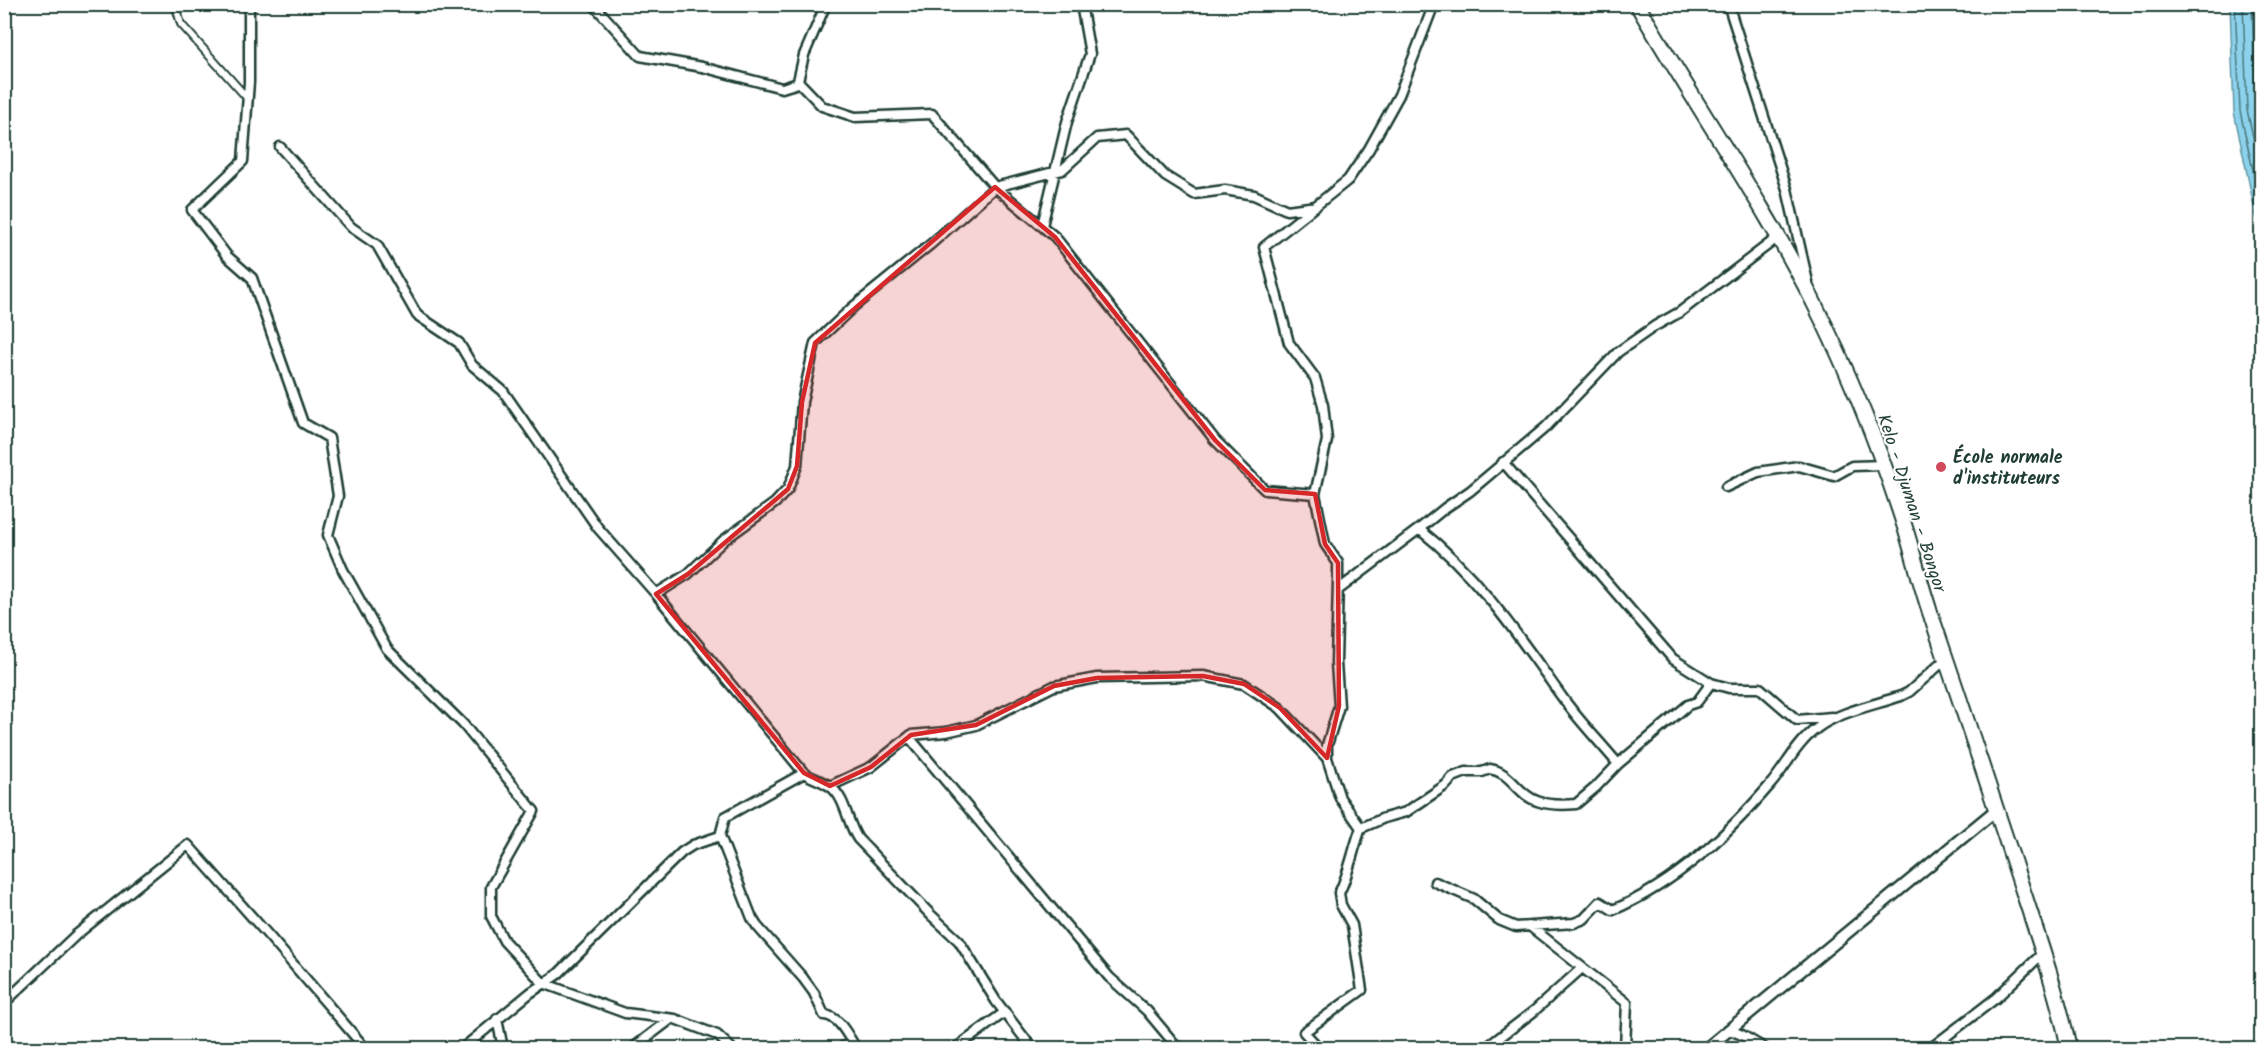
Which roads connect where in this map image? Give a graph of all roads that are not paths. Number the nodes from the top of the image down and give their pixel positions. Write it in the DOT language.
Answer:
graph roads {
  1 [pos="175,4"];
  2 [pos="249,4"];
  3 [pos="593,4"];
  4 [pos="826,4"];
  5 [pos="1081,4"];
  6 [pos="1434,4"];
  7 [pos="1637,4"];
  8 [pos="1728,4"];
  9 [pos="795,84"];
  10 [pos="248,100"];
  11 [pos="280,147"];
  12 [pos="1054,172"];
  13 [pos="995,187"];
  14 [pos="1316,206"];
  15 [pos="1042,226"];
  16 [pos="1777,238"];
  17 [pos="1811,297"];
  18 [pos="1503,462"];
  19 [pos="1884,465"];
  20 [pos="1726,487"];
  21 [pos="1315,494"];
  22 [pos="1419,529"];
  23 [pos="1338,590"];
  24 [pos="656,594"];
  25 [pos="1946,659"];
  26 [pos="1711,683"];
  27 [pos="1839,717"];
  28 [pos="909,737"];
  29 [pos="1327,758"];
  30 [pos="1618,764"];
  31 [pos="804,773"];
  32 [pos="830,786"];
  33 [pos="1996,810"];
  34 [pos="1360,828"];
  35 [pos="720,836"];
  36 [pos="1435,882"];
  37 [pos="1531,927"];
  38 [pos="2043,953"];
  39 [pos="1582,968"];
  40 [pos="543,983"];
  41 [pos="4,1003"];
  42 [pos="1005,1012"];
  43 [pos="497,1019"];
  44 [pos="671,1019"];
  45 [pos="1730,1030"];
  46 [pos="854,1045"];
  47 [pos="365,1048"];
  48 [pos="463,1048"];
  49 [pos="503,1048"];
  50 [pos="633,1048"];
  51 [pos="730,1048"];
  52 [pos="841,1048"];
  53 [pos="956,1048"];
  54 [pos="1032,1048"];
  55 [pos="1178,1048"];
  56 [pos="1319,1048"];
  57 [pos="1486,1048"];
  58 [pos="1625,1048"];
  59 [pos="1707,1048"];
  60 [pos="1764,1048"];
  61 [pos="1931,1048"];
  62 [pos="2069,1048"];
  1 -- 10 [label="street"];
  2 -- 10 [label="street"];
  3 -- 9 [label="street"];
  4 -- 13 [label="street"];
  5 -- 12 [label="street"];
  6 -- 14 [label="street"];
  7 -- 16 [label="highway, Kelo - Djuman - Bongor"];
  8 -- 17 [label="street"];
  10 -- 40 [label="street"];
  11 -- 24 [label="street"];
  12 -- 13 [label="street"];
  12 -- 14 [label="street"];
  12 -- 15 [label="street"];
  13 -- 15 [label="street"];
  13 -- 24 [label="street"];
  14 -- 21 [label="street"];
  15 -- 21 [label="street"];
  16 -- 17 [label="highway, Kelo - Djuman - Bongor"];
  16 -- 18 [label="street"];
  17 -- 19 [label="highway, Kelo - Djuman - Bongor"];
  18 -- 22 [label="street"];
  18 -- 26 [label="street"];
  19 -- 20 [label="street"];
  19 -- 25 [label="highway, Kelo - Djuman - Bongor"];
  21 -- 23 [label="street"];
  22 -- 23 [label="street"];
  22 -- 30 [label="street"];
  23 -- 29 [label="street"];
  24 -- 31 [label="street"];
  25 -- 27 [label="street"];
  25 -- 33 [label="highway, Kelo - Djuman - Bongor"];
  26 -- 27 [label="street"];
  26 -- 30 [label="street"];
  27 -- 37 [label="street"];
  28 -- 29 [label="street"];
  28 -- 32 [label="street"];
  28 -- 55 [label="street"];
  29 -- 34 [label="street"];
  30 -- 34 [label="street"];
  31 -- 32 [label="street"];
  31 -- 35 [label="street"];
  32 -- 42 [label="street"];
  33 -- 38 [label="highway, Kelo - Djuman - Bongor"];
  33 -- 45 [label="street"];
  34 -- 56 [label="street"];
  35 -- 40 [label="street"];
  35 -- 46 [label="street"];
  36 -- 37 [label="street"];
  37 -- 39 [label="street"];
  38 -- 61 [label="street"];
  38 -- 62 [label="highway, Kelo - Djuman - Bongor"];
  39 -- 57 [label="street"];
  39 -- 58 [label="street"];
  40 -- 43 [label="street"];
  40 -- 44 [label="street"];
  41 -- 47 [label="street"];
  42 -- 53 [label="street"];
  42 -- 54 [label="street"];
  43 -- 48 [label="street"];
  43 -- 49 [label="street"];
  44 -- 50 [label="street"];
  44 -- 51 [label="street"];
  45 -- 59 [label="street"];
  45 -- 60 [label="street"];
  46 -- 52 [label="street"];
}
